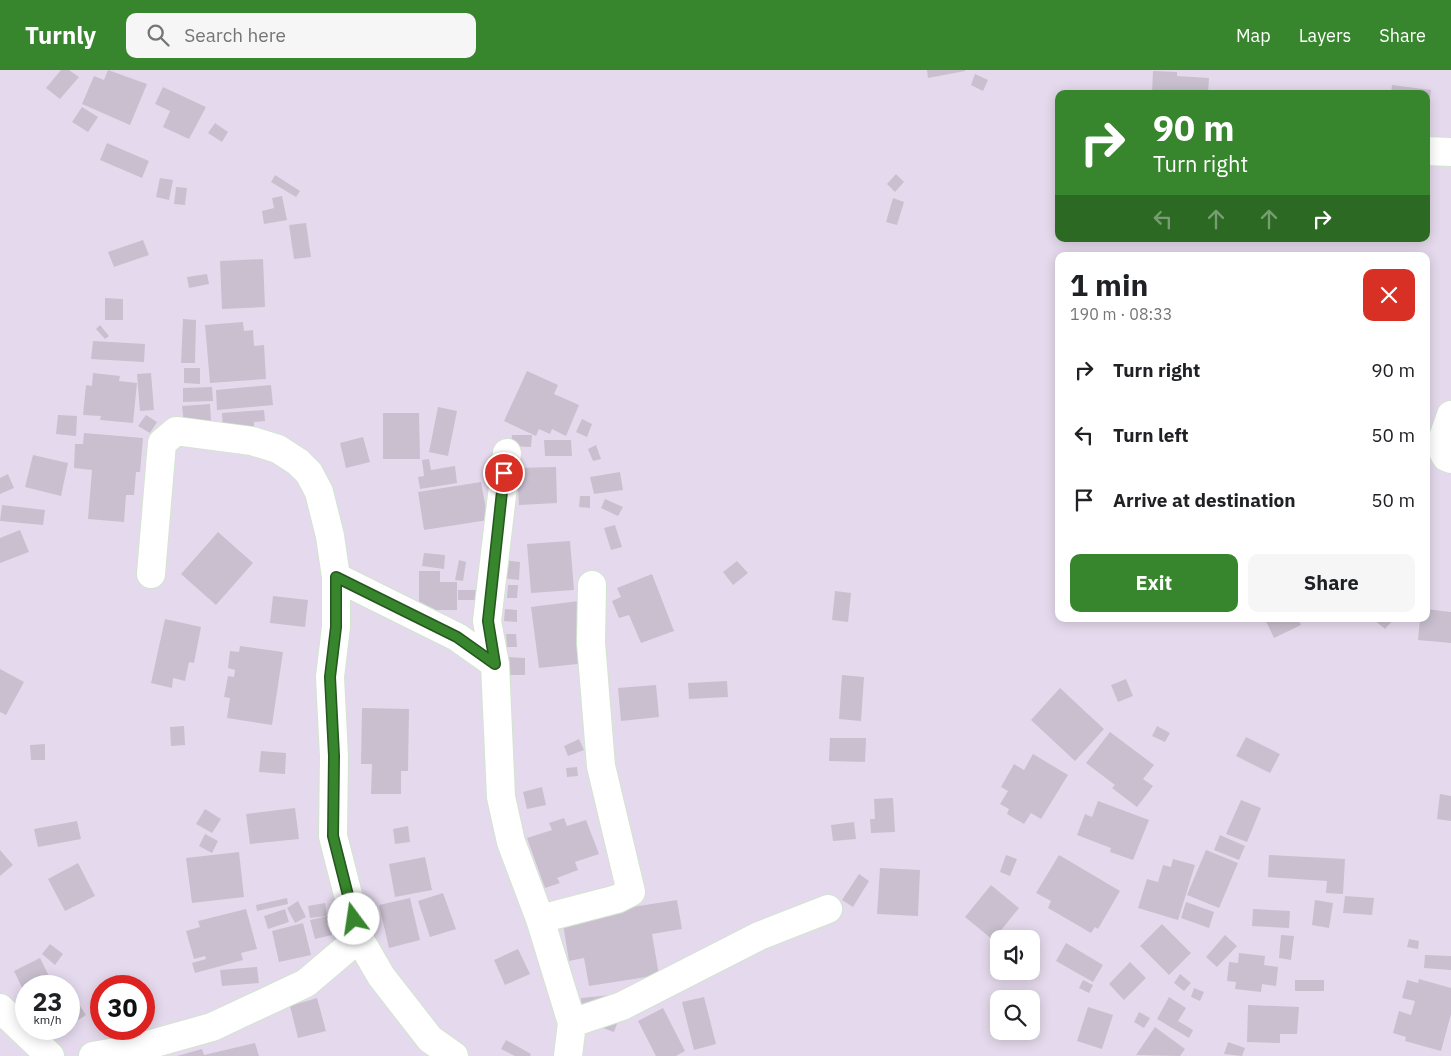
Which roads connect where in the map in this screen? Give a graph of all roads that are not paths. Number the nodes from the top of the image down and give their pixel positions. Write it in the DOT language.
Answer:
graph roads {
  1 [pos="1430,151"];
  2 [pos="1451,152"];
  3 [pos="1451,415"];
  4 [pos="507,453"];
  5 [pos="1451,459"];
  6 [pos="151,574"];
  7 [pos="336,577"];
  8 [pos="592,585"];
  9 [pos="495,664"];
  10 [pos="828,909"];
  11 [pos="540,919"];
  12 [pos="359,938"];
  13 [pos="0,1008"];
  14 [pos="572,1023"];
  15 [pos="50,1056"];
  16 [pos="93,1056"];
  17 [pos="454,1056"];
  18 [pos="568,1056"];
  1 -- 2 [label="street"];
  3 -- 5 [label="street"];
  4 -- 9 [label="street"];
  6 -- 7 [label="street"];
  7 -- 9 [label="street"];
  7 -- 12 [label="street"];
  8 -- 11 [label="street"];
  9 -- 11 [label="street"];
  10 -- 14 [label="street"];
  11 -- 14 [label="street"];
  12 -- 16 [label="street"];
  12 -- 17 [label="street"];
  13 -- 15 [label="street"];
  14 -- 18 [label="street"];
}
